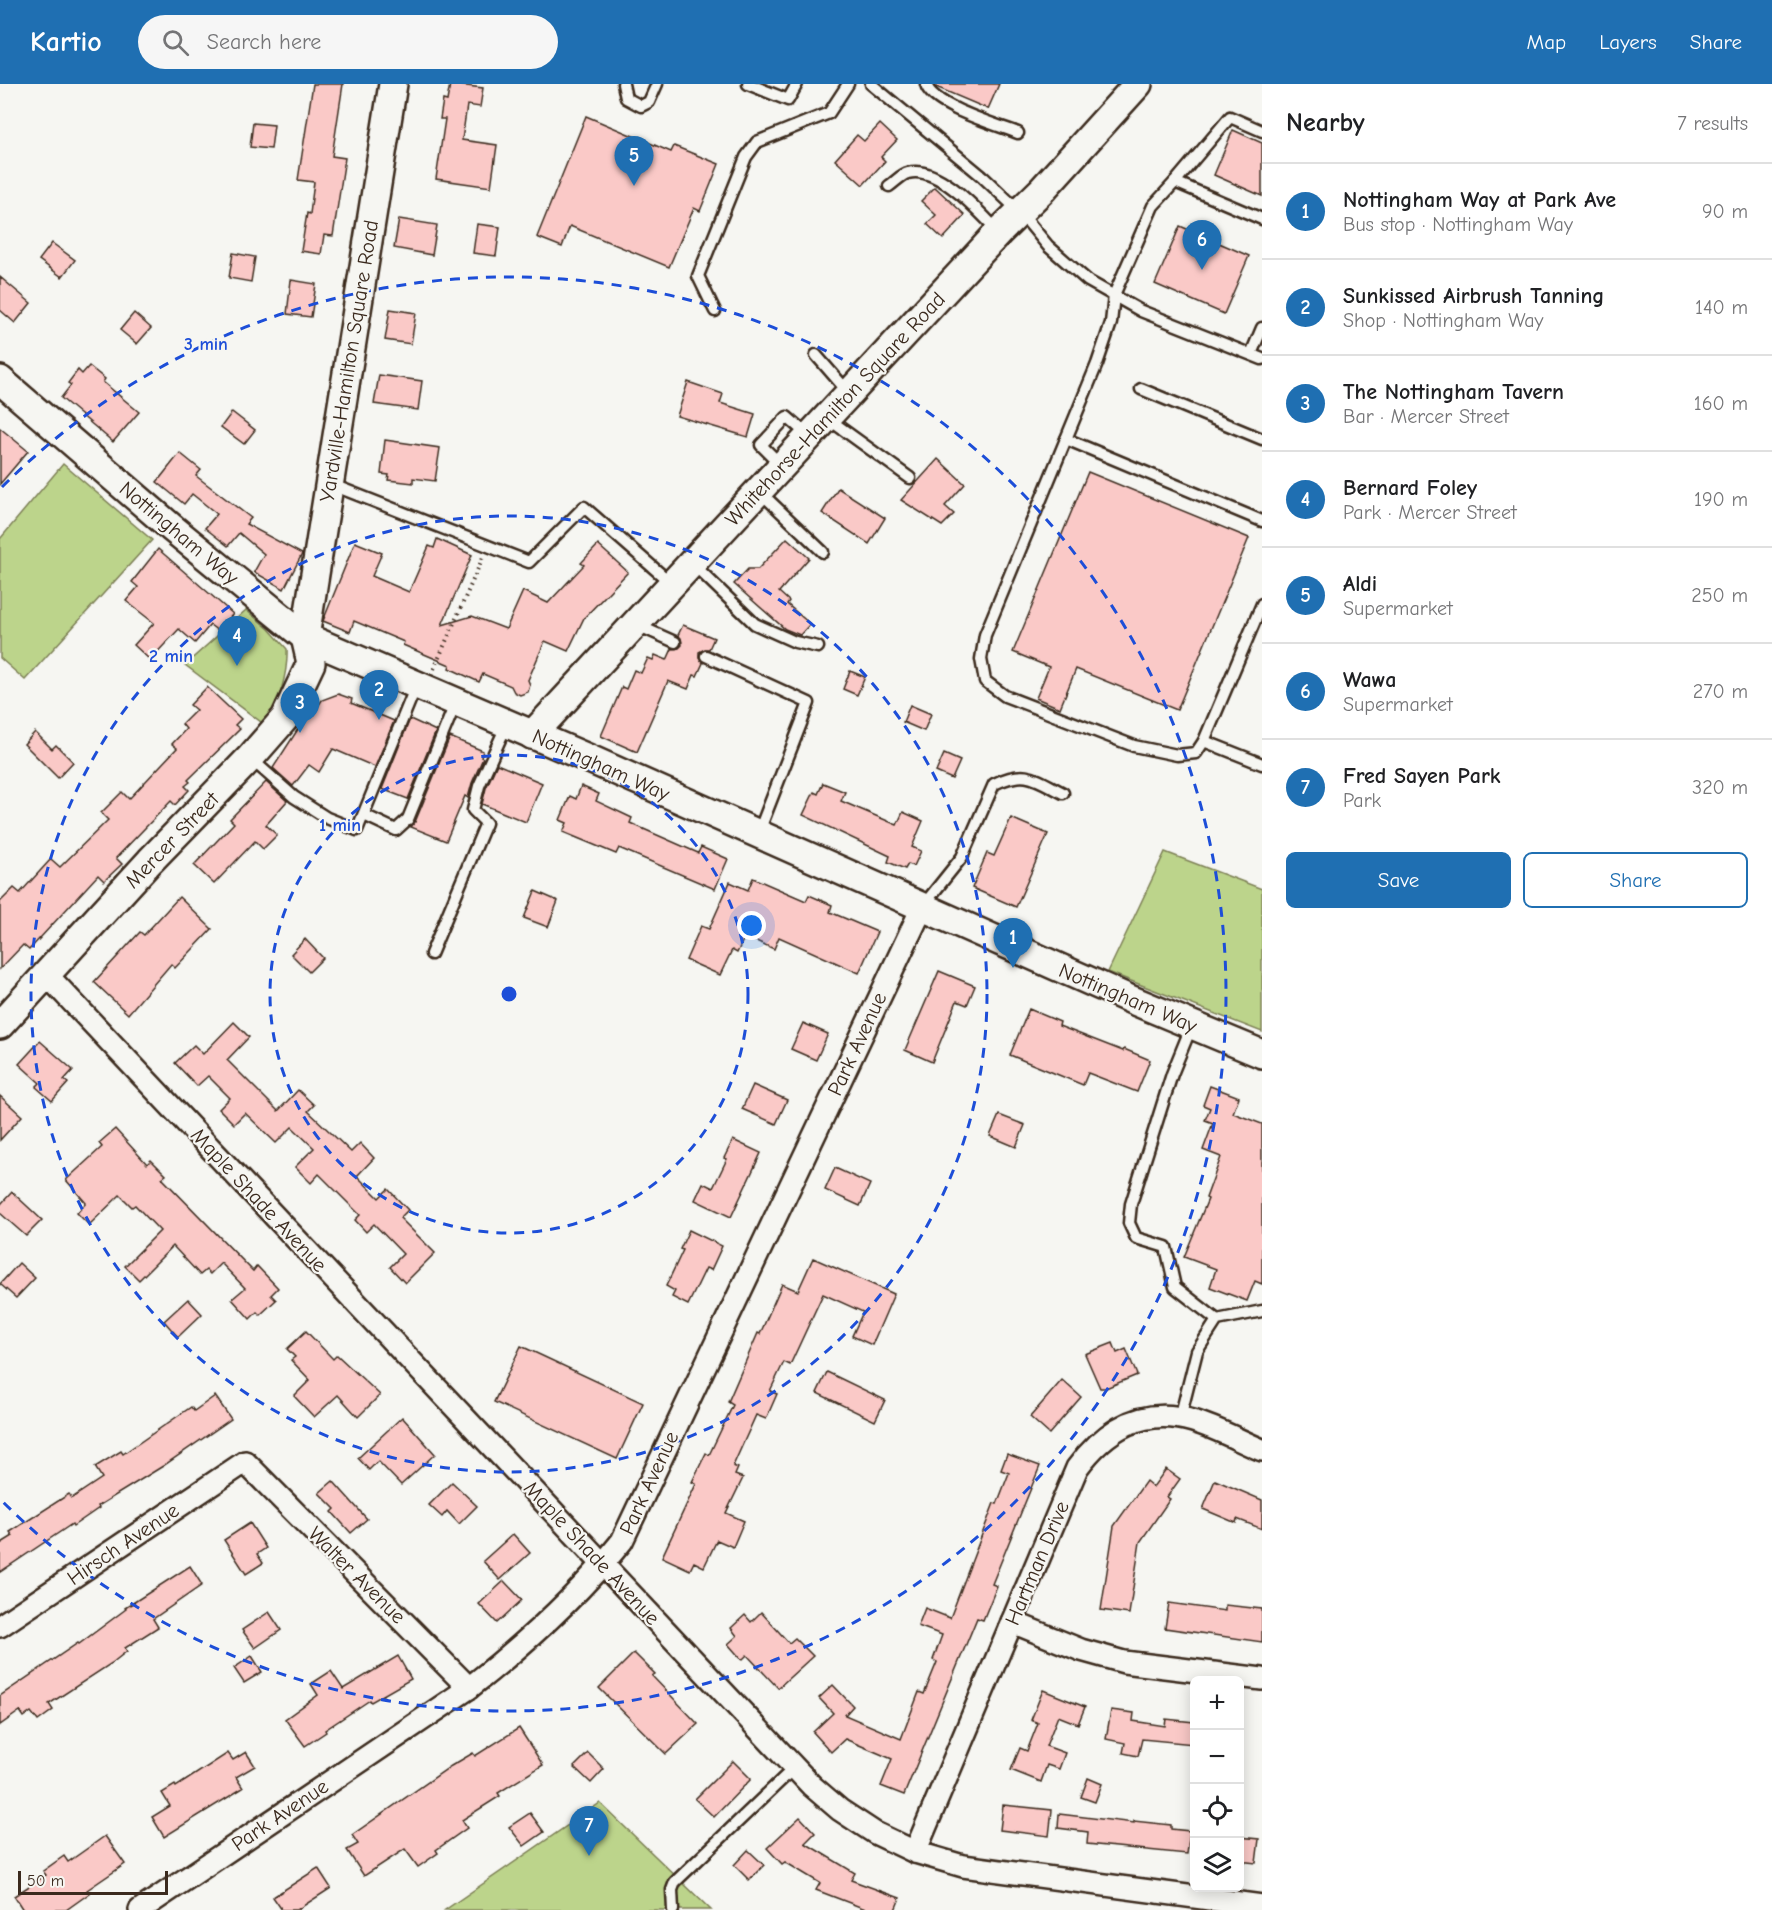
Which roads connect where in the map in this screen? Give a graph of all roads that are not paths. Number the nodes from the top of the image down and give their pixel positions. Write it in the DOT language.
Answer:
graph roads {
  1 [pos="393,84"];
  2 [pos="623,84"];
  3 [pos="657,84"];
  4 [pos="748,84"];
  5 [pos="796,84"];
  6 [pos="848,84"];
  7 [pos="871,84"];
  8 [pos="926,84"];
  9 [pos="1138,84"];
  10 [pos="1262,131"];
  11 [pos="1018,133"];
  12 [pos="1175,182"];
  13 [pos="889,186"];
  14 [pos="1020,212"];
  15 [pos="1262,219"];
  16 [pos="999,232"];
  17 [pos="1114,295"];
  18 [pos="715,311"];
  19 [pos="1262,327"];
  20 [pos="1251,354"];
  21 [pos="816,355"];
  22 [pos="1262,359"];
  23 [pos="0,380"];
  24 [pos="1141,389"];
  25 [pos="849,393"];
  26 [pos="818,427"];
  27 [pos="1066,439"];
  28 [pos="1262,439"];
  29 [pos="910,478"];
  30 [pos="330,483"];
  31 [pos="759,491"];
  32 [pos="1262,522"];
  33 [pos="823,552"];
  34 [pos="692,563"];
  35 [pos="672,584"];
  36 [pos="1262,604"];
  37 [pos="635,624"];
  38 [pos="305,637"];
  39 [pos="675,642"];
  40 [pos="818,647"];
  41 [pos="706,657"];
  42 [pos="421,687"];
  43 [pos="456,702"];
  44 [pos="507,724"];
  45 [pos="532,735"];
  46 [pos="1204,741"];
  47 [pos="250,758"];
  48 [pos="1262,764"];
  49 [pos="1063,793"];
  50 [pos="364,815"];
  51 [pos="758,834"];
  52 [pos="922,908"];
  53 [pos="431,954"];
  54 [pos="47,975"];
  55 [pos="0,1025"];
  56 [pos="1192,1025"];
  57 [pos="1262,1054"];
  58 [pos="1262,1311"];
  59 [pos="1217,1320"];
  60 [pos="1180,1418"];
  61 [pos="1262,1450"];
  62 [pos="245,1462"];
  63 [pos="603,1564"];
  64 [pos="1012,1622"];
  65 [pos="0,1626"];
  66 [pos="1262,1679"];
  67 [pos="469,1688"];
  68 [pos="795,1767"];
  69 [pos="915,1852"];
  70 [pos="1262,1906"];
  71 [pos="140,1910"];
  72 [pos="673,1910"];
  1 -- 30 [label="street, Yardville-Hamilton Square Road"];
  2 -- 3 [label="lane"];
  4 -- 5 [label="lane"];
  6 -- 18 [label="lane"];
  7 -- 14 [label="lane"];
  8 -- 11 [label="lane"];
  9 -- 14 [label="street, Whitehorse-Hamilton Square Road"];
  10 -- 12 [label="lane"];
  12 -- 15 [label="lane"];
  12 -- 17 [label="lane"];
  13 -- 16 [label="lane"];
  14 -- 16 [label="street, Whitehorse-Hamilton Square Road"];
  14 -- 17 [label="lane"];
  16 -- 25 [label="street, Whitehorse-Hamilton Square Road"];
  17 -- 20 [label="lane"];
  17 -- 27 [label="lane"];
  19 -- 20 [label="lane"];
  20 -- 22 [label="lane"];
  21 -- 25 [label="lane"];
  23 -- 38 [label="street, Nottingham Way"];
  24 -- 28 [label="lane"];
  25 -- 26 [label="street, Whitehorse-Hamilton Square Road"];
  26 -- 29 [label="lane"];
  26 -- 31 [label="street, Whitehorse-Hamilton Square Road"];
  27 -- 32 [label="lane"];
  27 -- 46 [label="lane"];
  30 -- 35 [label="lane"];
  30 -- 38 [label="street, Yardville-Hamilton Square Road"];
  31 -- 33 [label="lane"];
  31 -- 34 [label="street, Whitehorse-Hamilton Square Road"];
  34 -- 35 [label="street, Whitehorse-Hamilton Square Road"];
  34 -- 40 [label="lane"];
  35 -- 37 [label="street, Whitehorse-Hamilton Square Road"];
  36 -- 46 [label="lane"];
  37 -- 39 [label="lane"];
  37 -- 45 [label="street, Whitehorse-Hamilton Square Road"];
  38 -- 42 [label="street, Nottingham Way"];
  38 -- 47 [label="street, Mercer Street"];
  41 -- 51 [label="lane"];
  42 -- 43 [label="street, Nottingham Way"];
  42 -- 50 [label="lane"];
  43 -- 44 [label="street, Nottingham Way"];
  43 -- 50 [label="lane"];
  44 -- 45 [label="street, Nottingham Way"];
  44 -- 53 [label="lane"];
  45 -- 51 [label="street, Nottingham Way"];
  46 -- 48 [label="lane"];
  47 -- 50 [label="lane"];
  47 -- 54 [label="street, Mercer Street"];
  49 -- 52 [label="lane"];
  51 -- 52 [label="street, Nottingham Way"];
  52 -- 56 [label="street, Nottingham Way"];
  52 -- 63 [label="street, Park Avenue"];
  54 -- 55 [label="street, Mercer Street"];
  54 -- 63 [label="street, Maple Shade Avenue"];
  56 -- 57 [label="street, Nottingham Way"];
  56 -- 59 [label="lane"];
  58 -- 59 [label="lane"];
  59 -- 60 [label="lane"];
  60 -- 61 [label="street, Hartman Drive"];
  60 -- 64 [label="street, Hartman Drive"];
  62 -- 65 [label="street, Hirsch Avenue"];
  62 -- 67 [label="street, Walter Avenue"];
  63 -- 67 [label="street, Park Avenue"];
  63 -- 68 [label="street, Maple Shade Avenue"];
  64 -- 66 [label="street"];
  64 -- 69 [label="street, Hartman Drive"];
  67 -- 71 [label="street, Park Avenue"];
  68 -- 69 [label="street, Maple Shade Avenue"];
  68 -- 72 [label="lane"];
  69 -- 70 [label="street, Maple Shade Avenue"];
}
